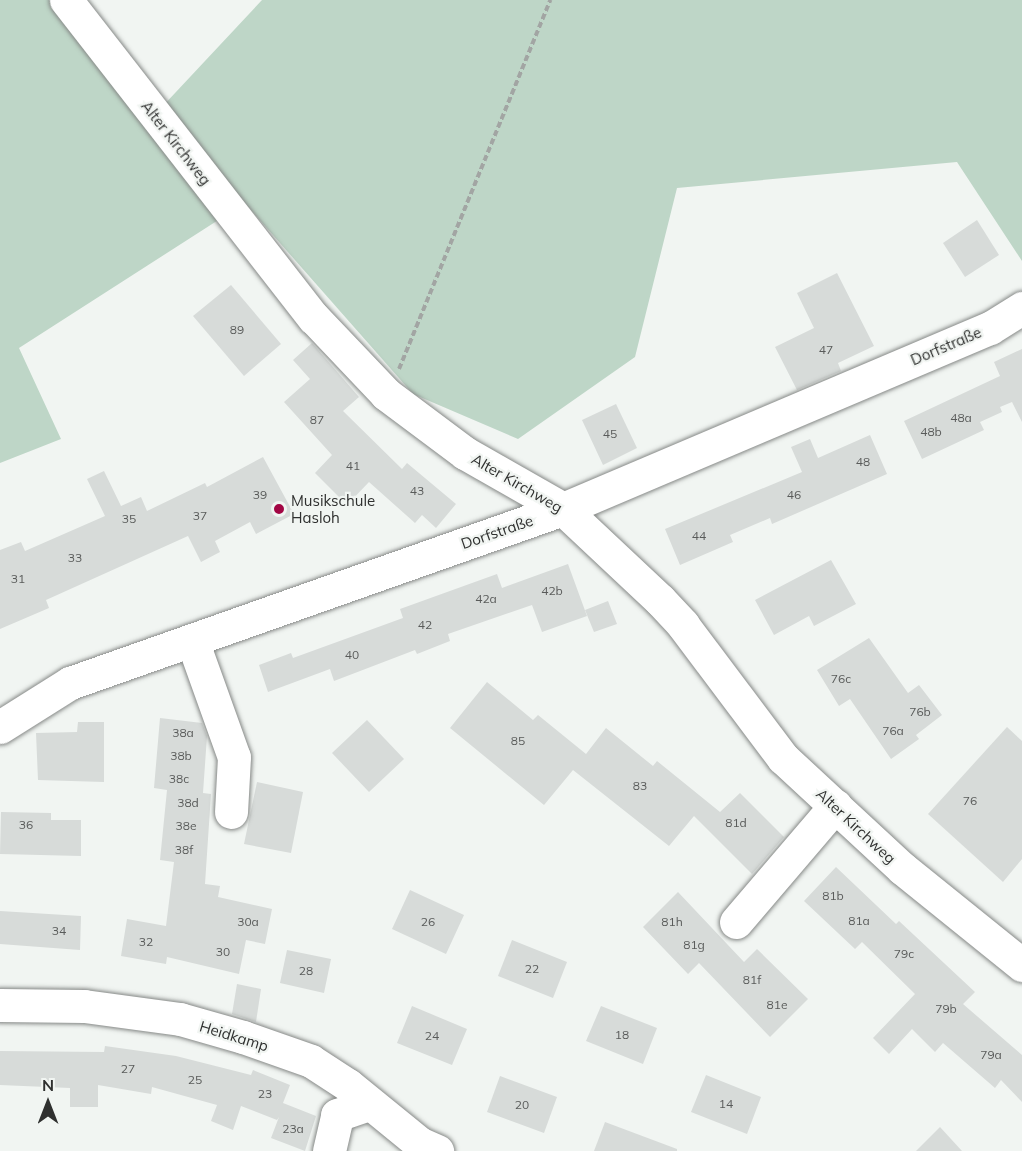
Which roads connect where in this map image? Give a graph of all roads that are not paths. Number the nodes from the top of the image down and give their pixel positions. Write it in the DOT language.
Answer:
graph roads {
  1 [pos="66,0"];
  2 [pos="1022,308"];
  3 [pos="563,509"];
  4 [pos="192,640"];
  5 [pos="3,718"];
  6 [pos="835,806"];
  7 [pos="231,812"];
  8 [pos="736,922"];
  9 [pos="1022,964"];
  10 [pos="0,1005"];
  11 [pos="369,1104"];
  12 [pos="329,1151"];
  13 [pos="437,1151"];
  1 -- 3 [label="street, Alter Kirchweg"];
  2 -- 3 [label="street, Dorfstraße"];
  3 -- 4 [label="street, Dorfstraße"];
  3 -- 6 [label="street, Alter Kirchweg"];
  4 -- 5 [label="street, Dorfstraße"];
  4 -- 7 [label="street"];
  6 -- 8 [label="street"];
  6 -- 9 [label="street, Alter Kirchweg"];
  10 -- 11 [label="street, Heidkamp"];
  11 -- 12 [label="street"];
  11 -- 13 [label="street, Heidkamp"];
}
